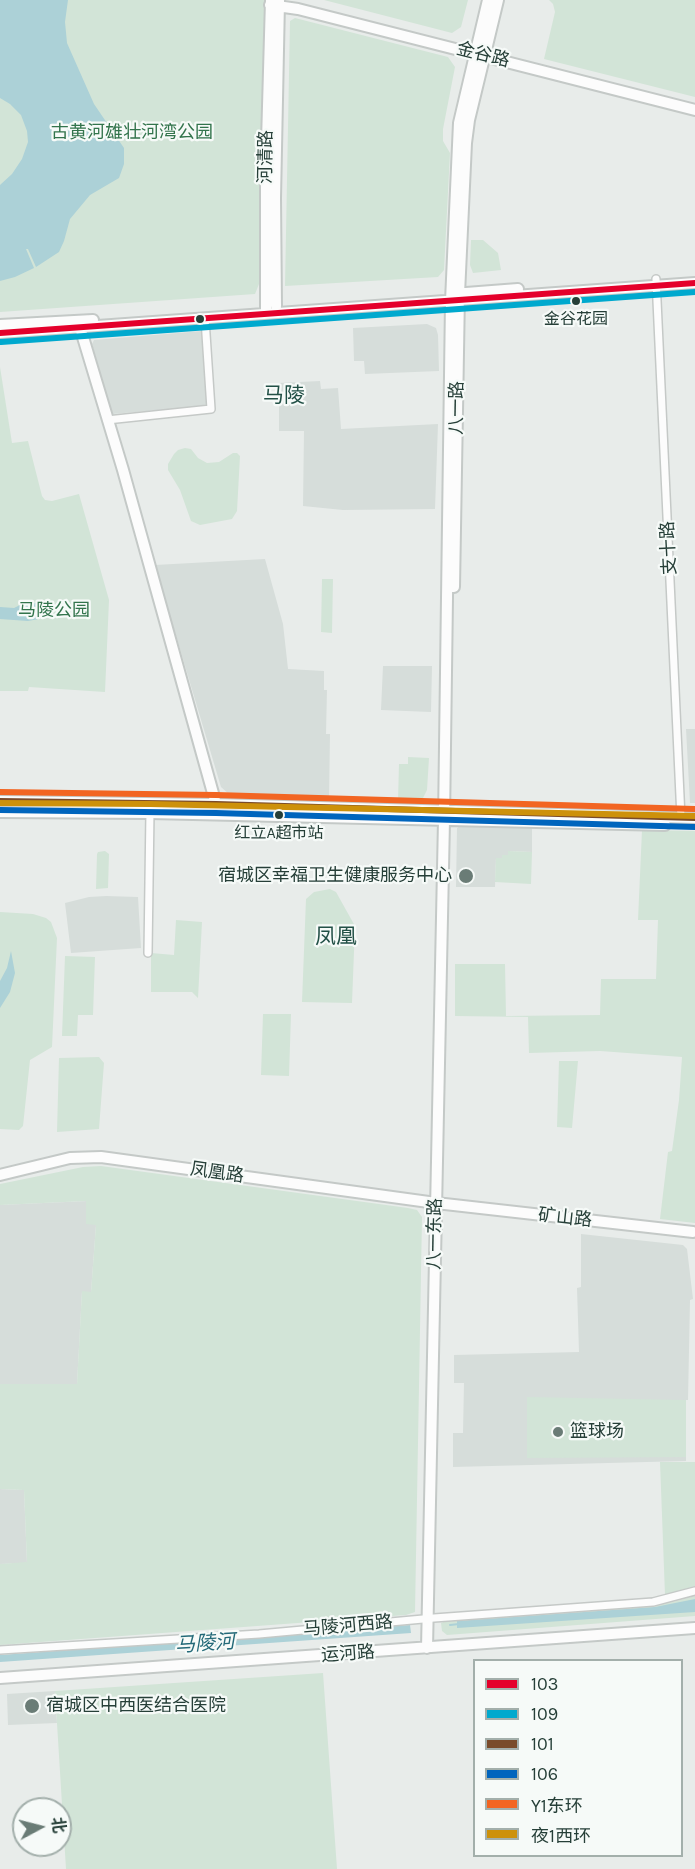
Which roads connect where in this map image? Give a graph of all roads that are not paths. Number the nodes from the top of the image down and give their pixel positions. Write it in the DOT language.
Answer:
graph roads {
  1 [pos="488,0"];
  2 [pos="498,0"];
  3 [pos="275,3"];
  4 [pos="479,54"];
  5 [pos="695,110"];
  6 [pos="695,276"];
  7 [pos="656,282"];
  8 [pos="695,283"];
  9 [pos="455,298"];
  10 [pos="270,309"];
  11 [pos="205,319"];
  12 [pos="79,325"];
  13 [pos="0,326"];
  14 [pos="0,333"];
  15 [pos="107,420"];
  16 [pos="0,801"];
  17 [pos="216,804"];
  18 [pos="151,808"];
  19 [pos="0,812"];
  20 [pos="447,816"];
  21 [pos="681,818"];
  22 [pos="695,818"];
  23 [pos="695,825"];
  24 [pos="148,953"];
  25 [pos="0,1174"];
  26 [pos="439,1204"];
  27 [pos="693,1232"];
  28 [pos="695,1591"];
  29 [pos="431,1618"];
  30 [pos="695,1628"];
  31 [pos="430,1648"];
  32 [pos="0,1650"];
  33 [pos="0,1678"];
  1 -- 4 [label="main road, 八一路"];
  2 -- 4 [label="main road, 八一路"];
  3 -- 4 [label="main road, 金谷路"];
  3 -- 10 [label="main road, 河清路"];
  4 -- 5 [label="main road, 金谷路"];
  4 -- 9 [label="main road, 八一路"];
  6 -- 7 [label="main road"];
  7 -- 8 [label="main road"];
  7 -- 9 [label="main road"];
  7 -- 21 [label="street, 支十路"];
  9 -- 10 [label="main road"];
  9 -- 20 [label="main road, 八一路"];
  10 -- 11 [label="main road"];
  10 -- 12 [label="main road"];
  11 -- 12 [label="main road"];
  11 -- 15 [label="street"];
  12 -- 13 [label="main road"];
  12 -- 14 [label="main road"];
  12 -- 15 [label="main road"];
  15 -- 17 [label="main road"];
  16 -- 18 [label="main road"];
  17 -- 18 [label="main road"];
  17 -- 20 [label="main road"];
  18 -- 19 [label="main road"];
  18 -- 20 [label="main road"];
  18 -- 24 [label="street"];
  20 -- 21 [label="main road"];
  20 -- 23 [label="main road"];
  20 -- 26 [label="main road, 八一东路"];
  21 -- 22 [label="main road"];
  25 -- 26 [label="main road, 凤凰路"];
  26 -- 27 [label="main road, 矿山路"];
  26 -- 29 [label="main road, 八一东路"];
  28 -- 29 [label="street, 马陵河西路"];
  29 -- 31 [label="main road, 八一东路"];
  29 -- 32 [label="street, 马陵河西路"];
  30 -- 31 [label="main road, 运河路"];
  31 -- 33 [label="main road, 运河路"];
}
